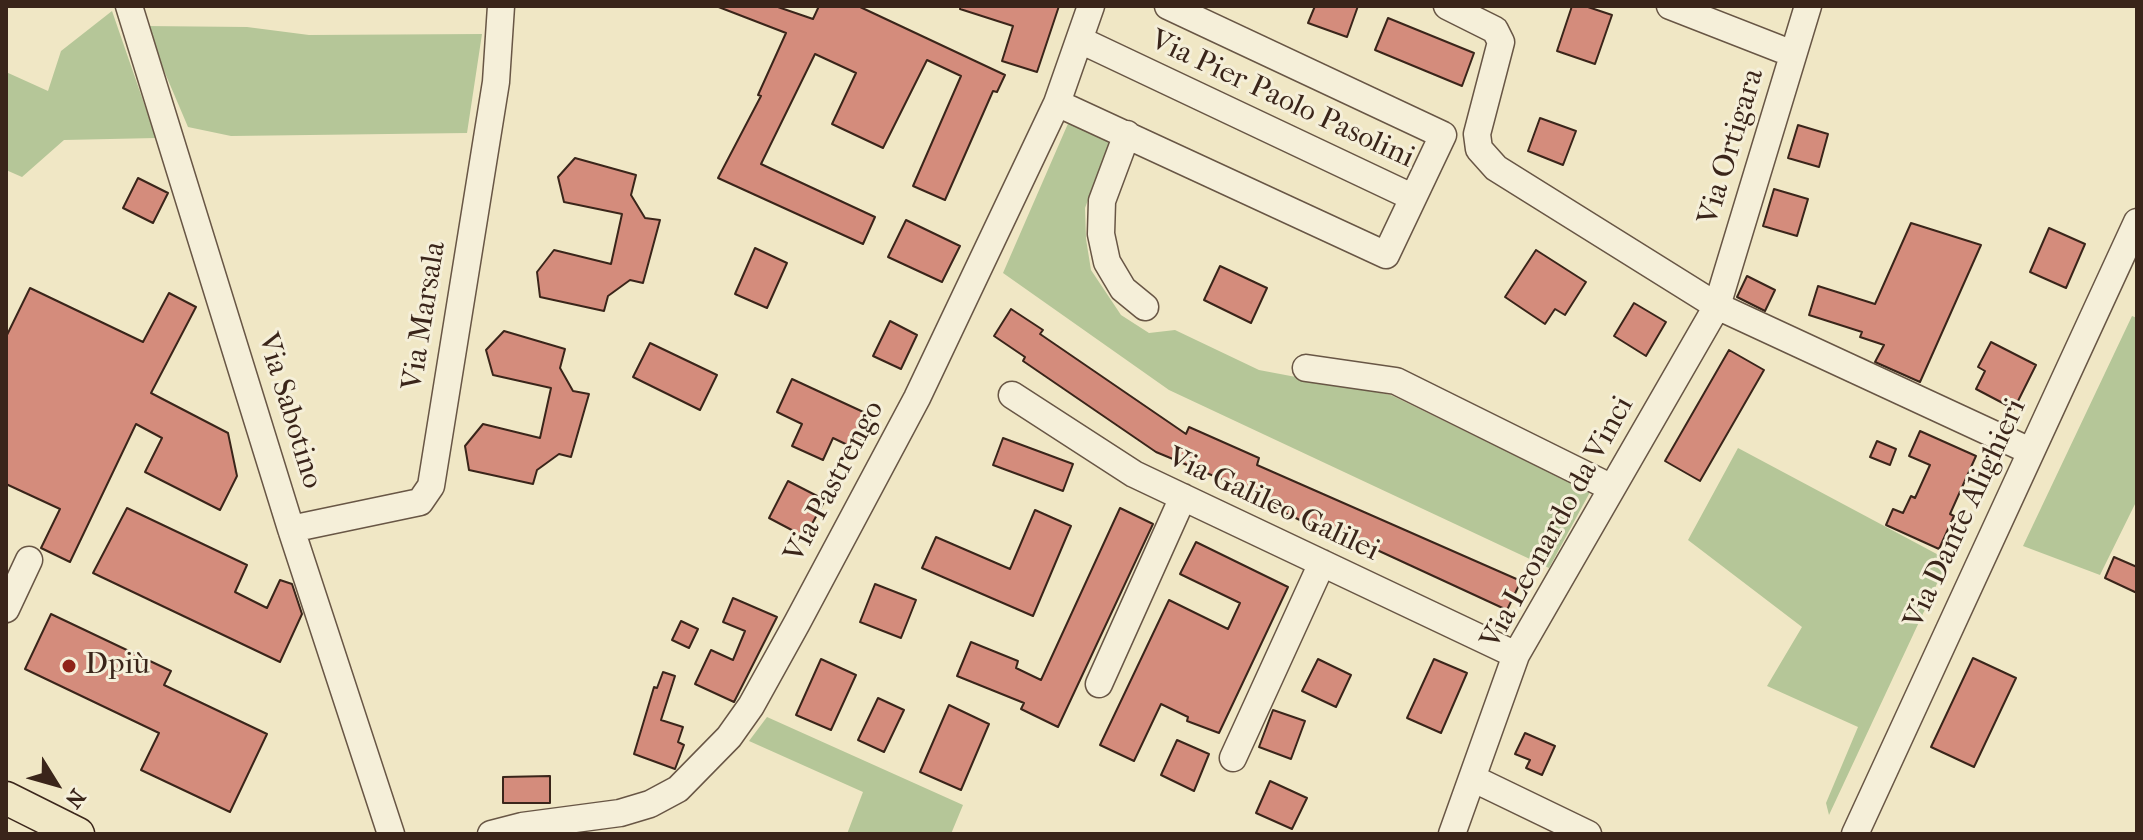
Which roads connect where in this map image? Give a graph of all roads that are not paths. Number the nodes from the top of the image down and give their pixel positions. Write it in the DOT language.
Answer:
graph roads {
  1 [pos="129,6"];
  2 [pos="501,6"];
  3 [pos="1091,6"];
  4 [pos="1168,6"];
  5 [pos="1447,6"];
  6 [pos="1670,6"];
  7 [pos="1808,6"];
  8 [pos="1080,40"];
  9 [pos="1793,54"];
  10 [pos="1057,103"];
  11 [pos="1127,134"];
  12 [pos="1412,197"];
  13 [pos="2137,222"];
  14 [pos="1717,306"];
  15 [pos="1145,307"];
  16 [pos="1306,368"];
  17 [pos="1012,395"];
  18 [pos="2030,451"];
  19 [pos="1612,488"];
  20 [pos="1183,497"];
  21 [pos="291,529"];
  22 [pos="29,560"];
  23 [pos="1322,563"];
  24 [pos="6,609"];
  25 [pos="1516,655"];
  26 [pos="1099,684"];
  27 [pos="1233,758"];
  28 [pos="1472,778"];
  29 [pos="6,798"];
  30 [pos="525,830"];
  31 [pos="78,834"];
  32 [pos="391,834"];
  33 [pos="491,834"];
  34 [pos="1452,834"];
  35 [pos="1588,834"];
  36 [pos="1855,834"];
  1 -- 21 [label="street, Via Sabotino"];
  2 -- 21 [label="street, Via Marsala"];
  3 -- 8 [label="street, Via Pastrengo"];
  4 -- 12 [label="street, Via Pier Paolo Pasolini"];
  5 -- 14 [label="street"];
  6 -- 9 [label="street"];
  7 -- 9 [label="street, Via Ortigara"];
  8 -- 10 [label="street, Via Pastrengo"];
  8 -- 12 [label="street, Via Pier Paolo Pasolini"];
  9 -- 14 [label="street, Via Ortigara"];
  10 -- 11 [label="street, Via Pier Paolo Pasolini"];
  10 -- 30 [label="street, Via Pastrengo"];
  11 -- 12 [label="street, Via Pier Paolo Pasolini"];
  11 -- 15 [label="street"];
  13 -- 18 [label="street, Via Dante Alighieri"];
  14 -- 18 [label="street"];
  14 -- 19 [label="street, Via Leonardo da Vinci"];
  16 -- 19 [label="street"];
  17 -- 20 [label="street, Via Galileo Galilei"];
  18 -- 36 [label="street, Via Dante Alighieri"];
  19 -- 25 [label="street, Via Leonardo da Vinci"];
  20 -- 23 [label="street, Via Galileo Galilei"];
  20 -- 26 [label="street"];
  21 -- 32 [label="street, Via Sabotino"];
  22 -- 24 [label="street"];
  23 -- 25 [label="street, Via Galileo Galilei"];
  23 -- 27 [label="street"];
  25 -- 28 [label="street, Via Leonardo da Vinci"];
  28 -- 34 [label="street, Via Leonardo da Vinci"];
  28 -- 35 [label="street"];
  29 -- 31 [label="main road"];
  30 -- 33 [label="street, Via Pastrengo"];
}
